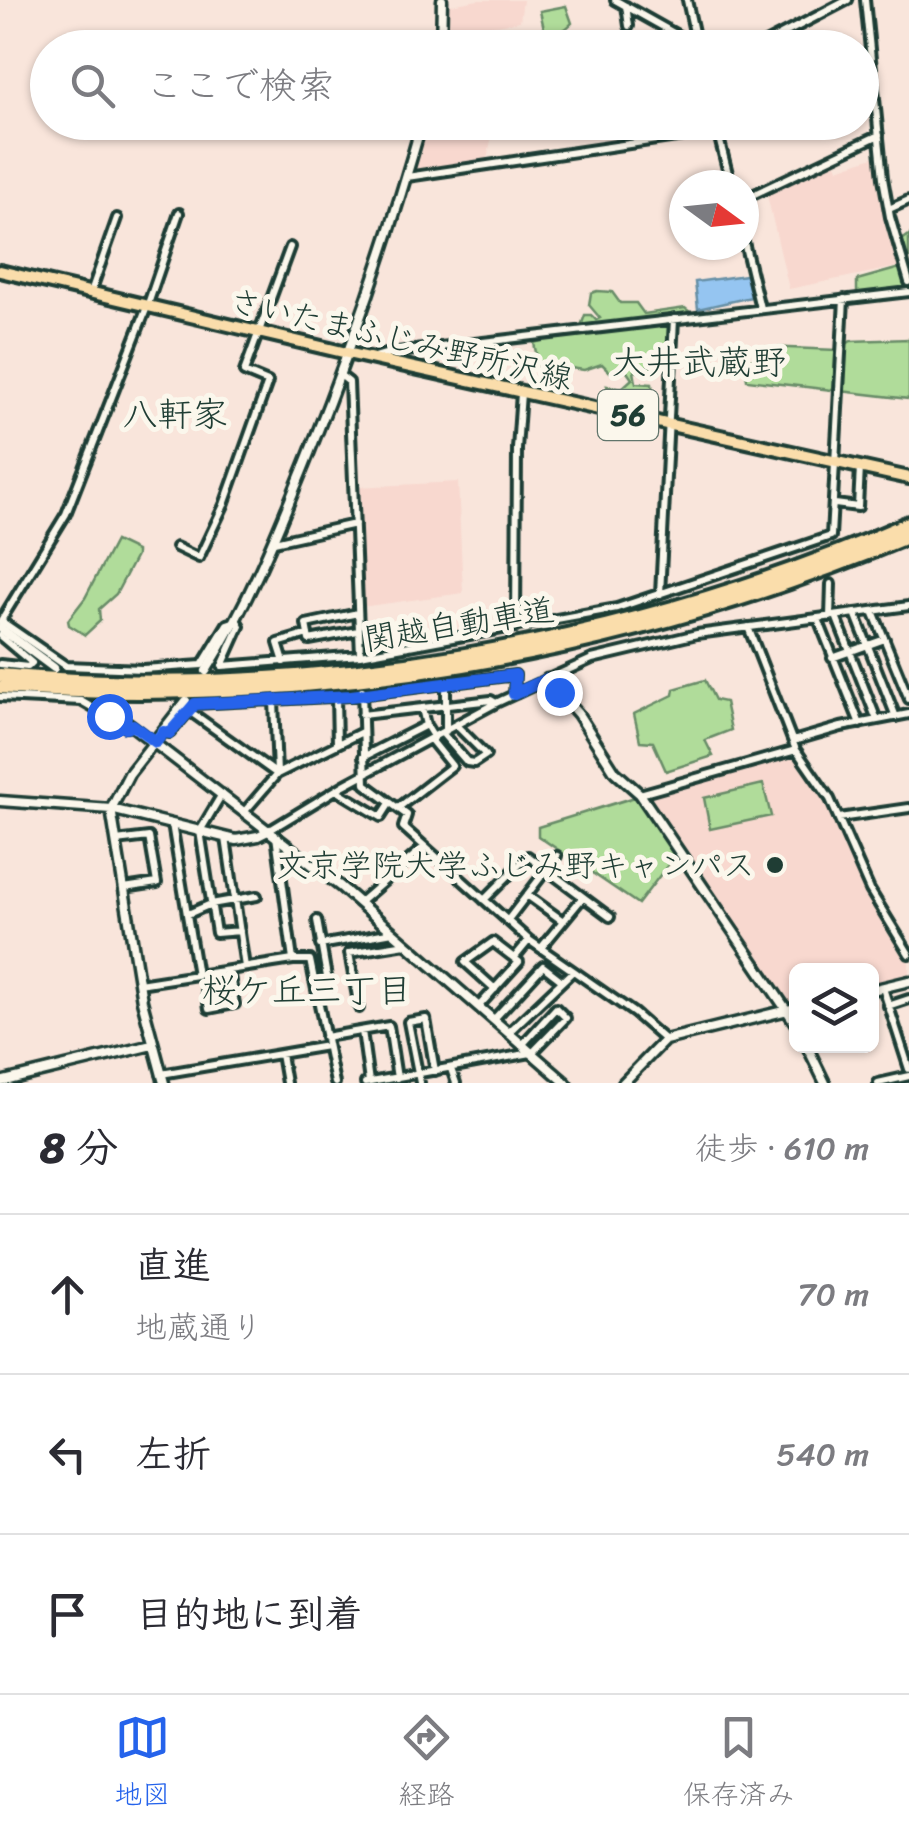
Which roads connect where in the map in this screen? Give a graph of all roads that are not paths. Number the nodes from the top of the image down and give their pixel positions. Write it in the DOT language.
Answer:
graph roads {
  1 [pos="442,0"];
  2 [pos="615,0"];
  3 [pos="687,0"];
  4 [pos="848,0"];
  5 [pos="865,0"];
  6 [pos="626,6"];
  7 [pos="629,26"];
  8 [pos="441,30"];
  9 [pos="668,30"];
  10 [pos="694,30"];
  11 [pos="790,30"];
  12 [pos="868,30"];
  13 [pos="879,135"];
  14 [pos="417,140"];
  15 [pos="636,140"];
  16 [pos="719,140"];
  17 [pos="868,140"];
  18 [pos="726,170"];
  19 [pos="407,177"];
  20 [pos="759,191"];
  21 [pos="909,200"];
  22 [pos="888,210"];
  23 [pos="179,213"];
  24 [pos="117,218"];
  25 [pos="290,247"];
  26 [pos="748,260"];
  27 [pos="0,272"];
  28 [pos="909,282"];
  29 [pos="909,292"];
  30 [pos="90,293"];
  31 [pos="844,299"];
  32 [pos="147,307"];
  33 [pos="760,308"];
  34 [pos="674,319"];
  35 [pos="259,333"];
  36 [pos="347,353"];
  37 [pos="371,358"];
  38 [pos="340,375"];
  39 [pos="521,392"];
  40 [pos="668,424"];
  41 [pos="836,461"];
  42 [pos="860,467"];
  43 [pos="909,478"];
  44 [pos="835,504"];
  45 [pos="909,523"];
  46 [pos="355,524"];
  47 [pos="909,536"];
  48 [pos="274,542"];
  49 [pos="176,546"];
  50 [pos="831,584"];
  51 [pos="660,594"];
  52 [pos="909,606"];
  53 [pos="873,611"];
  54 [pos="358,612"];
  55 [pos="855,614"];
  56 [pos="833,617"];
  57 [pos="818,619"];
  58 [pos="237,621"];
  59 [pos="0,624"];
  60 [pos="516,627"];
  61 [pos="748,628"];
  62 [pos="358,631"];
  63 [pos="308,634"];
  64 [pos="0,636"];
  65 [pos="884,639"];
  66 [pos="867,646"];
  67 [pos="850,652"];
  68 [pos="360,655"];
  69 [pos="832,658"];
  70 [pos="284,662"];
  71 [pos="0,664"];
  72 [pos="54,668"];
  73 [pos="206,671"];
  74 [pos="0,675"];
  75 [pos="547,679"];
  76 [pos="446,686"];
  77 [pos="0,687"];
  78 [pos="362,692"];
  79 [pos="514,694"];
  80 [pos="0,696"];
  81 [pos="336,698"];
  82 [pos="909,700"];
  83 [pos="274,701"];
  84 [pos="101,702"];
  85 [pos="496,704"];
  86 [pos="187,706"];
  87 [pos="445,706"];
  88 [pos="422,708"];
  89 [pos="909,714"];
  90 [pos="362,715"];
  91 [pos="896,717"];
  92 [pos="878,720"];
  93 [pos="426,724"];
  94 [pos="860,724"];
  95 [pos="133,725"];
  96 [pos="456,725"];
  97 [pos="362,732"];
  98 [pos="444,732"];
  99 [pos="433,739"];
  100 [pos="156,742"];
  101 [pos="338,744"];
  102 [pos="794,746"];
  103 [pos="363,757"];
  104 [pos="277,774"];
  105 [pos="362,776"];
  106 [pos="335,790"];
  107 [pos="222,794"];
  108 [pos="640,794"];
  109 [pos="0,801"];
  110 [pos="390,803"];
  111 [pos="398,808"];
  112 [pos="909,808"];
  113 [pos="111,809"];
  114 [pos="246,811"];
  115 [pos="839,818"];
  116 [pos="172,824"];
  117 [pos="200,831"];
  118 [pos="273,832"];
  119 [pos="226,838"];
  120 [pos="115,842"];
  121 [pos="424,847"];
  122 [pos="557,856"];
  123 [pos="548,870"];
  124 [pos="124,888"];
  125 [pos="527,895"];
  126 [pos="256,896"];
  127 [pos="584,898"];
  128 [pos="236,900"];
  129 [pos="484,900"];
  130 [pos="359,903"];
  131 [pos="211,904"];
  132 [pos="188,914"];
  133 [pos="610,917"];
  134 [pos="317,920"];
  135 [pos="507,921"];
  136 [pos="563,921"];
  137 [pos="240,931"];
  138 [pos="394,932"];
  139 [pos="530,940"];
  140 [pos="408,944"];
  141 [pos="320,945"];
  142 [pos="541,948"];
  143 [pos="909,954"];
  144 [pos="515,957"];
  145 [pos="293,960"];
  146 [pos="245,967"];
  147 [pos="229,970"];
  148 [pos="573,970"];
  149 [pos="200,974"];
  150 [pos="561,980"];
  151 [pos="314,981"];
  152 [pos="909,982"];
  153 [pos="140,984"];
  154 [pos="495,988"];
  155 [pos="883,988"];
  156 [pos="879,989"];
  157 [pos="909,1000"];
  158 [pos="789,1003"];
  159 [pos="480,1006"];
  160 [pos="888,1006"];
  161 [pos="359,1008"];
  162 [pos="789,1010"];
  163 [pos="494,1019"];
  164 [pos="362,1031"];
  165 [pos="509,1032"];
  166 [pos="324,1037"];
  167 [pos="665,1040"];
  168 [pos="523,1044"];
  169 [pos="152,1045"];
  170 [pos="327,1046"];
  171 [pos="532,1053"];
  172 [pos="811,1053"];
  173 [pos="907,1053"];
  174 [pos="281,1054"];
  175 [pos="451,1069"];
  176 [pos="434,1072"];
  177 [pos="909,1073"];
  178 [pos="163,1079"];
  179 [pos="401,1079"];
  180 [pos="418,1079"];
  181 [pos="0,1082"];
  182 [pos="286,1083"];
  183 [pos="334,1083"];
  184 [pos="367,1083"];
  185 [pos="456,1083"];
  186 [pos="566,1083"];
  187 [pos="623,1083"];
  188 [pos="826,1083"];
  189 [pos="878,1083"];
  1 -- 8 [label="street"];
  2 -- 6 [label="street"];
  3 -- 10 [label="street"];
  4 -- 11 [label="street"];
  5 -- 12 [label="street"];
  6 -- 7 [label="street"];
  6 -- 9 [label="street"];
  13 -- 22 [label="street"];
  14 -- 19 [label="street"];
  15 -- 19 [label="street"];
  16 -- 18 [label="street"];
  17 -- 20 [label="street"];
  19 -- 36 [label="street"];
  21 -- 22 [label="street"];
  22 -- 28 [label="street"];
  23 -- 32 [label="street"];
  24 -- 30 [label="street"];
  25 -- 35 [label="street"];
  26 -- 33 [label="street"];
  27 -- 30 [label="main road, さいたまふじみ野所沢線 / 56"];
  29 -- 31 [label="street"];
  30 -- 32 [label="main road, さいたまふじみ野所沢線 / 56"];
  31 -- 33 [label="street"];
  31 -- 41 [label="street"];
  32 -- 35 [label="main road, さいたまふじみ野所沢線 / 56"];
  32 -- 59 [label="street"];
  33 -- 34 [label="street"];
  34 -- 37 [label="street"];
  34 -- 40 [label="street"];
  35 -- 36 [label="main road, さいたまふじみ野所沢線 / 56"];
  35 -- 49 [label="street"];
  36 -- 37 [label="main road, さいたまふじみ野所沢線 / 56"];
  36 -- 38 [label="street"];
  37 -- 39 [label="main road, さいたまふじみ野所沢線 / 56"];
  38 -- 46 [label="street"];
  38 -- 48 [label="street"];
  39 -- 40 [label="main road, さいたまふじみ野所沢線 / 56"];
  39 -- 60 [label="street"];
  40 -- 41 [label="main road, さいたまふじみ野所沢線 / 56"];
  40 -- 51 [label="street"];
  41 -- 42 [label="main road, さいたまふじみ野所沢線 / 56"];
  41 -- 44 [label="street"];
  42 -- 43 [label="main road, さいたまふじみ野所沢線 / 56"];
  42 -- 44 [label="street"];
  44 -- 51 [label="street"];
  45 -- 74 [label="highway, 関越自動車道"];
  46 -- 48 [label="street"];
  46 -- 54 [label="street"];
  47 -- 77 [label="highway, 関越自動車道"];
  48 -- 58 [label="street"];
  50 -- 56 [label="street"];
  51 -- 60 [label="street"];
  52 -- 53 [label="street"];
  53 -- 55 [label="street"];
  53 -- 65 [label="street"];
  54 -- 62 [label="street"];
  54 -- 63 [label="street"];
  55 -- 56 [label="street"];
  55 -- 66 [label="street"];
  56 -- 57 [label="street"];
  56 -- 67 [label="street"];
  57 -- 61 [label="street"];
  57 -- 69 [label="street"];
  58 -- 59 [label="street"];
  58 -- 70 [label="street"];
  58 -- 73 [label="street"];
  59 -- 72 [label="street"];
  60 -- 68 [label="street"];
  61 -- 75 [label="street"];
  61 -- 102 [label="street"];
  62 -- 63 [label="street"];
  62 -- 68 [label="street"];
  63 -- 70 [label="street"];
  64 -- 71 [label="street"];
  65 -- 66 [label="street"];
  65 -- 82 [label="street"];
  66 -- 67 [label="street"];
  66 -- 91 [label="street"];
  67 -- 69 [label="street"];
  67 -- 92 [label="street"];
  68 -- 70 [label="street"];
  69 -- 94 [label="street"];
  75 -- 79 [label="street"];
  75 -- 108 [label="street"];
  76 -- 78 [label="street"];
  76 -- 79 [label="street"];
  76 -- 87 [label="street"];
  78 -- 81 [label="street"];
  78 -- 90 [label="street"];
  79 -- 85 [label="street"];
  80 -- 95 [label="street"];
  81 -- 83 [label="street"];
  81 -- 101 [label="street"];
  83 -- 86 [label="street"];
  83 -- 104 [label="street"];
  84 -- 95 [label="street"];
  85 -- 87 [label="street"];
  85 -- 96 [label="street"];
  86 -- 100 [label="street"];
  86 -- 104 [label="street"];
  87 -- 88 [label="street"];
  87 -- 98 [label="street"];
  88 -- 90 [label="street"];
  88 -- 93 [label="street"];
  89 -- 91 [label="street"];
  90 -- 97 [label="street"];
  91 -- 92 [label="street"];
  92 -- 94 [label="street"];
  93 -- 99 [label="street"];
  93 -- 103 [label="street"];
  94 -- 102 [label="street"];
  95 -- 100 [label="street"];
  96 -- 98 [label="street"];
  96 -- 98 [label="street"];
  97 -- 101 [label="street"];
  97 -- 103 [label="street"];
  98 -- 99 [label="street"];
  99 -- 105 [label="street"];
  99 -- 111 [label="street"];
  100 -- 107 [label="street"];
  100 -- 113 [label="street"];
  101 -- 104 [label="street"];
  102 -- 108 [label="street"];
  102 -- 115 [label="street"];
  103 -- 105 [label="street"];
  104 -- 114 [label="street"];
  105 -- 106 [label="street"];
  105 -- 110 [label="street"];
  106 -- 110 [label="street"];
  106 -- 118 [label="street"];
  107 -- 114 [label="street"];
  107 -- 117 [label="street"];
  108 -- 158 [label="street"];
  109 -- 113 [label="street"];
  110 -- 111 [label="street"];
  111 -- 121 [label="street"];
  112 -- 115 [label="street"];
  113 -- 116 [label="street"];
  113 -- 120 [label="street"];
  114 -- 118 [label="street"];
  115 -- 143 [label="street"];
  116 -- 117 [label="street"];
  116 -- 132 [label="street"];
  117 -- 119 [label="street"];
  117 -- 131 [label="street"];
  118 -- 119 [label="street"];
  118 -- 130 [label="street"];
  118 -- 145 [label="street"];
  119 -- 128 [label="street"];
  120 -- 124 [label="street"];
  120 -- 124 [label="street"];
  121 -- 129 [label="street"];
  121 -- 130 [label="street"];
  122 -- 123 [label="street"];
  123 -- 125 [label="street"];
  123 -- 127 [label="street"];
  123 -- 129 [label="street"];
  124 -- 153 [label="street"];
  125 -- 135 [label="street"];
  125 -- 136 [label="street"];
  126 -- 128 [label="street"];
  127 -- 133 [label="street"];
  127 -- 136 [label="street"];
  128 -- 131 [label="street"];
  128 -- 137 [label="street"];
  129 -- 135 [label="street"];
  130 -- 138 [label="street"];
  131 -- 132 [label="street"];
  131 -- 137 [label="street"];
  132 -- 149 [label="street"];
  134 -- 141 [label="street"];
  135 -- 139 [label="street"];
  136 -- 142 [label="street"];
  137 -- 146 [label="street"];
  138 -- 140 [label="street"];
  138 -- 141 [label="street"];
  139 -- 142 [label="street"];
  139 -- 144 [label="street"];
  140 -- 159 [label="street"];
  140 -- 161 [label="street"];
  141 -- 151 [label="street"];
  142 -- 148 [label="street"];
  144 -- 154 [label="street"];
  144 -- 154 [label="street"];
  145 -- 146 [label="street"];
  145 -- 151 [label="street"];
  146 -- 147 [label="street"];
  147 -- 149 [label="street"];
  147 -- 149 [label="street"];
  148 -- 150 [label="street"];
  148 -- 167 [label="street"];
  149 -- 153 [label="street"];
  150 -- 163 [label="street"];
  150 -- 165 [label="street"];
  151 -- 166 [label="street"];
  152 -- 155 [label="street"];
  153 -- 169 [label="street"];
  154 -- 159 [label="street"];
  155 -- 156 [label="street"];
  155 -- 160 [label="street"];
  157 -- 160 [label="street"];
  159 -- 163 [label="street"];
  160 -- 173 [label="street"];
  162 -- 167 [label="street"];
  163 -- 165 [label="street"];
  164 -- 166 [label="street"];
  164 -- 179 [label="street"];
  164 -- 184 [label="street"];
  165 -- 168 [label="street"];
  166 -- 170 [label="street"];
  167 -- 187 [label="street"];
  168 -- 171 [label="street"];
  168 -- 171 [label="street"];
  169 -- 178 [label="street"];
  169 -- 181 [label="street"];
  170 -- 174 [label="street"];
  170 -- 183 [label="street"];
  171 -- 175 [label="street"];
  171 -- 186 [label="street"];
  172 -- 188 [label="street"];
  173 -- 177 [label="street"];
  174 -- 178 [label="street"];
  174 -- 182 [label="street"];
  175 -- 176 [label="street"];
  175 -- 185 [label="street"];
  176 -- 180 [label="street"];
  176 -- 180 [label="street"];
  177 -- 189 [label="street"];
  179 -- 180 [label="street"];
  179 -- 184 [label="street"];
}
